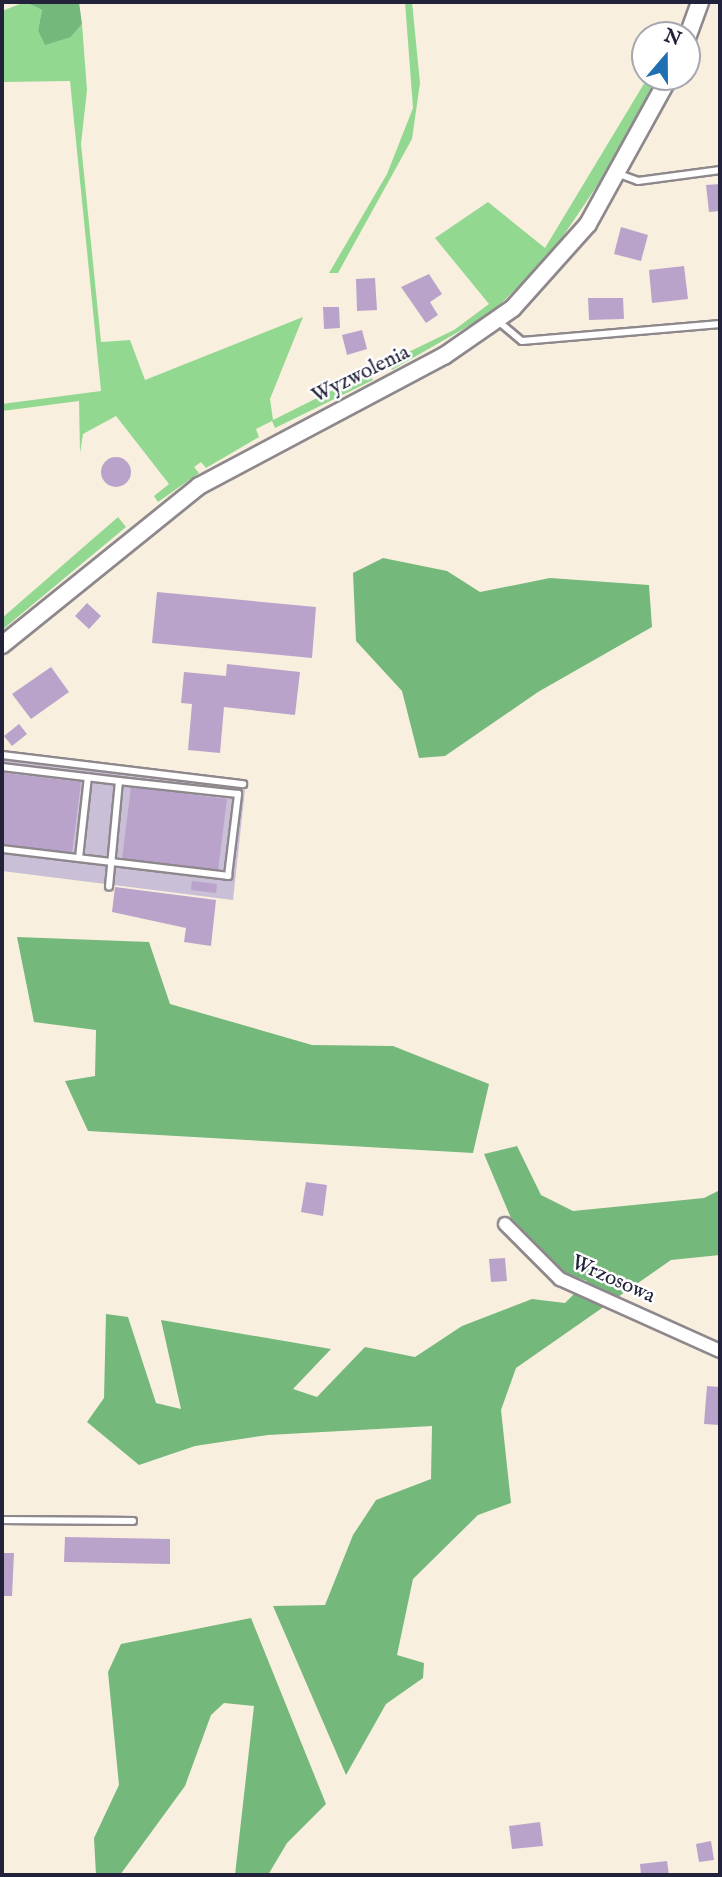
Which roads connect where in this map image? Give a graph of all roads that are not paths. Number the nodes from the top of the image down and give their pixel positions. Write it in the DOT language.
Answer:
graph roads {
  1 [pos="700,2"];
  2 [pos="693,21"];
  3 [pos="662,91"];
  4 [pos="720,170"];
  5 [pos="618,174"];
  6 [pos="498,321"];
  7 [pos="720,324"];
  8 [pos="2,645"];
  9 [pos="2,754"];
  10 [pos="2,767"];
  11 [pos="88,777"];
  12 [pos="119,781"];
  13 [pos="243,784"];
  14 [pos="2,849"];
  15 [pos="79,858"];
  16 [pos="111,863"];
  17 [pos="109,887"];
  18 [pos="505,1223"];
  19 [pos="720,1351"];
  20 [pos="2,1520"];
  21 [pos="133,1521"];
  1 -- 2 [label="street"];
  3 -- 5 [label="street, Wyzwolenia"];
  4 -- 5 [label="lane"];
  5 -- 6 [label="street, Wyzwolenia"];
  6 -- 7 [label="lane"];
  6 -- 8 [label="street, Wyzwolenia"];
  9 -- 13 [label="lane"];
  10 -- 11 [label="lane"];
  11 -- 12 [label="lane"];
  11 -- 15 [label="lane"];
  12 -- 16 [label="lane"];
  12 -- 16 [label="lane"];
  14 -- 15 [label="lane"];
  15 -- 16 [label="lane"];
  16 -- 17 [label="lane"];
  18 -- 19 [label="street, Wrzosowa"];
  20 -- 21 [label="lane"];
}
